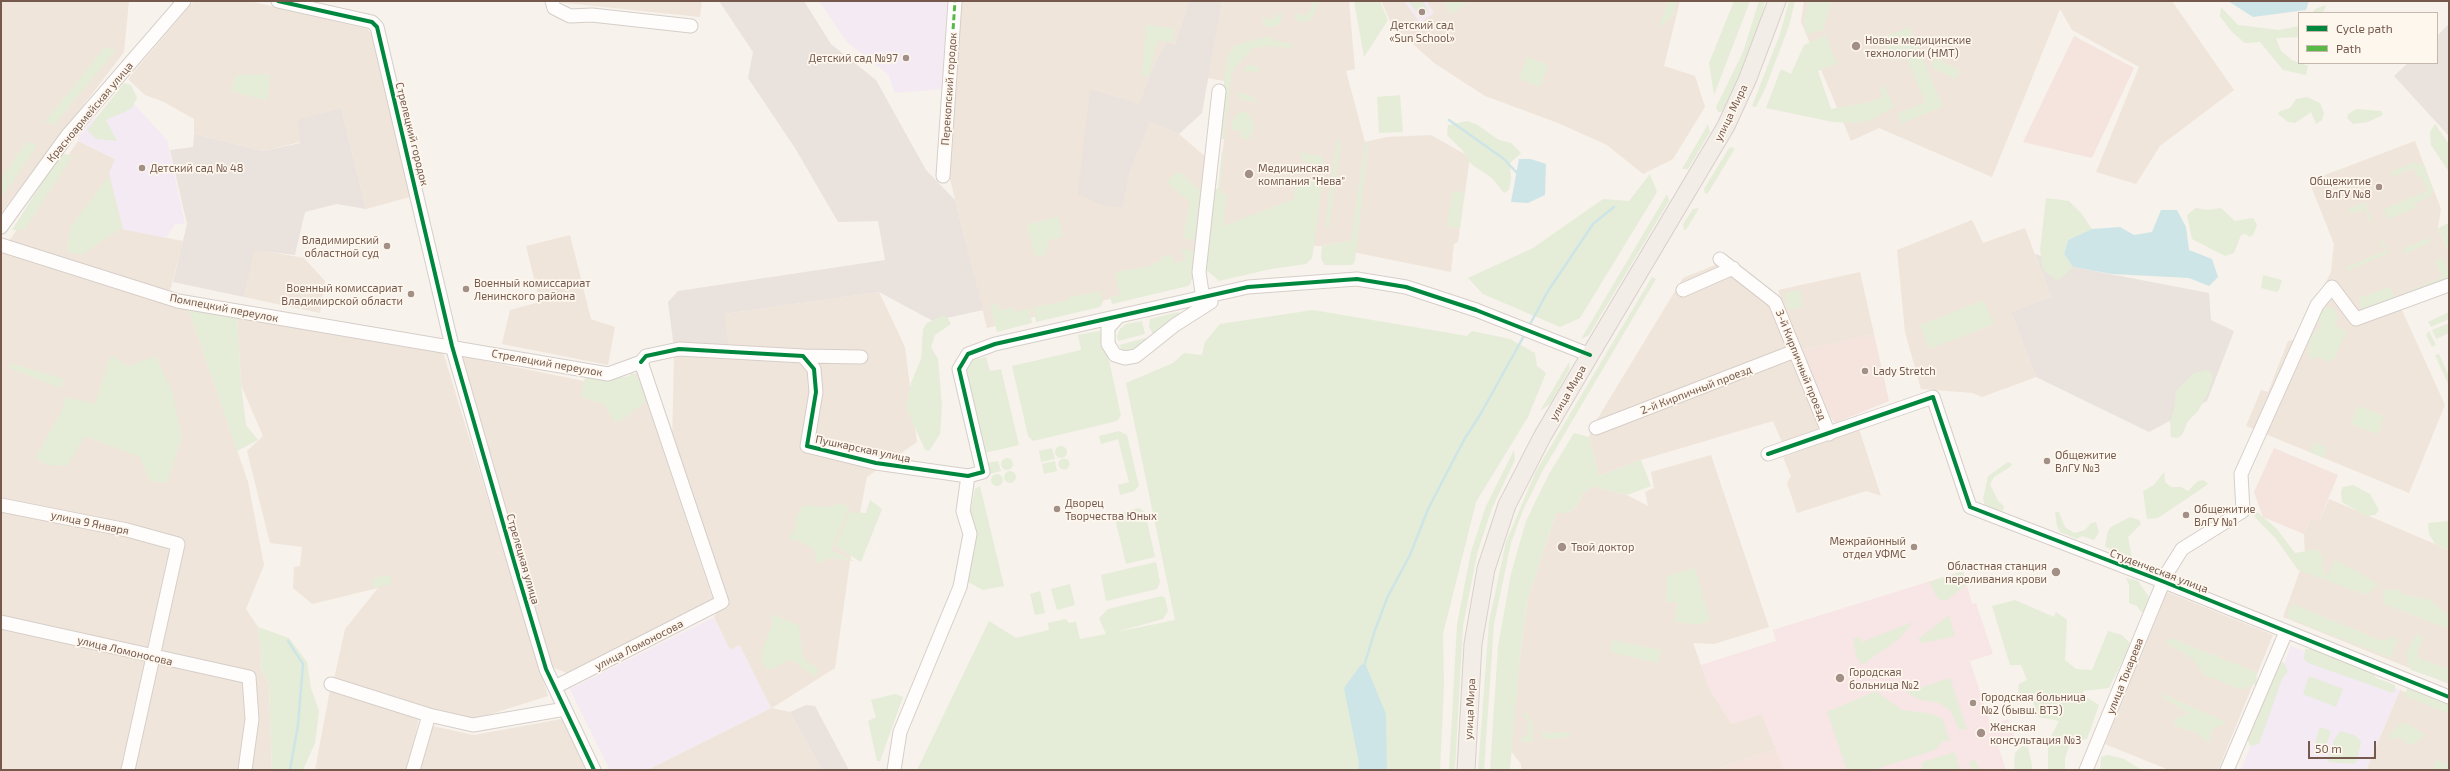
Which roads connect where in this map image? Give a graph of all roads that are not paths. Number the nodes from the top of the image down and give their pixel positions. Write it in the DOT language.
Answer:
graph roads {
  1 [pos="184,1"];
  2 [pos="278,1"];
  3 [pos="552,1"];
  4 [pos="955,1"];
  5 [pos="1777,1"];
  6 [pos="691,26"];
  7 [pos="1219,91"];
  8 [pos="943,176"];
  9 [pos="1,227"];
  10 [pos="1,245"];
  11 [pos="1720,259"];
  12 [pos="1733,268"];
  13 [pos="2449,285"];
  14 [pos="1683,290"];
  15 [pos="1204,301"];
  16 [pos="1118,317"];
  17 [pos="452,346"];
  18 [pos="1795,351"];
  19 [pos="1590,355"];
  20 [pos="803,356"];
  21 [pos="861,357"];
  22 [pos="641,362"];
  23 [pos="1596,428"];
  24 [pos="1829,434"];
  25 [pos="1768,454"];
  26 [pos="968,476"];
  27 [pos="1,505"];
  28 [pos="2162,581"];
  29 [pos="1,622"];
  30 [pos="2286,632"];
  31 [pos="154,658"];
  32 [pos="331,684"];
  33 [pos="555,687"];
  34 [pos="2449,697"];
  35 [pos="565,709"];
  36 [pos="429,715"];
  37 [pos="128,770"];
  38 [pos="245,770"];
  39 [pos="413,770"];
  40 [pos="594,770"];
  41 [pos="894,770"];
  42 [pos="1466,770"];
  43 [pos="2086,770"];
  44 [pos="2227,770"];
  1 -- 9 [label="street, Красноармейская улица"];
  2 -- 17 [label="street, Стрелецкий городок"];
  3 -- 6 [label="street"];
  4 -- 8 [label="street, Перекопский городок"];
  5 -- 19 [label="main road, улица Мира"];
  7 -- 15 [label="street"];
  10 -- 17 [label="street, Помпецкий переулок"];
  11 -- 12 [label="street, 3-й Кирпичный проезд"];
  12 -- 14 [label="street"];
  12 -- 18 [label="street, 3-й Кирпичный проезд"];
  13 -- 28 [label="street, улица Токарева"];
  15 -- 16 [label="street"];
  15 -- 16 [label="street"];
  15 -- 19 [label="street"];
  16 -- 26 [label="street, Пушкарская улица"];
  17 -- 22 [label="street, Стрелецкий переулок"];
  17 -- 33 [label="street, Стрелецкая улица"];
  18 -- 23 [label="street, 2-й Кирпичный проезд"];
  18 -- 24 [label="street, 3-й Кирпичный проезд"];
  19 -- 42 [label="main road, улица Мира"];
  20 -- 21 [label="street"];
  20 -- 22 [label="street"];
  20 -- 26 [label="street, Пушкарская улица"];
  22 -- 33 [label="street, улица Ломоносова"];
  24 -- 25 [label="street"];
  24 -- 28 [label="street, Студенческая улица"];
  26 -- 41 [label="street"];
  27 -- 31 [label="street, улица 9 Января"];
  28 -- 30 [label="street, Студенческая улица"];
  28 -- 43 [label="street, улица Токарева"];
  29 -- 31 [label="street, улица Ломоносова"];
  30 -- 34 [label="street, Студенческая улица"];
  30 -- 44 [label="street"];
  31 -- 37 [label="street"];
  31 -- 38 [label="street, улица Ломоносова"];
  32 -- 36 [label="street"];
  33 -- 35 [label="street, Стрелецкая улица"];
  35 -- 36 [label="street"];
  35 -- 40 [label="street, Стрелецкая улица"];
  36 -- 39 [label="street"];
}
